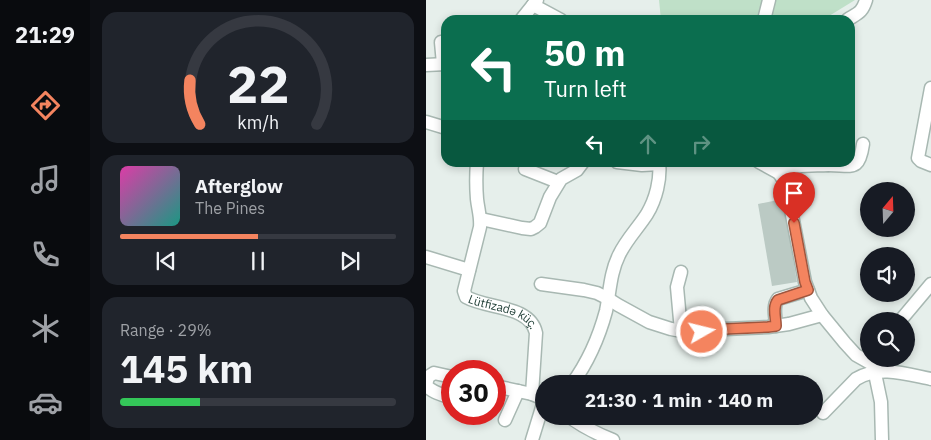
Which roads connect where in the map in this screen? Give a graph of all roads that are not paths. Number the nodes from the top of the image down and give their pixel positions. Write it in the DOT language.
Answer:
graph roads {
  1 [pos="769,0"];
  2 [pos="866,0"];
  3 [pos="535,3"];
  4 [pos="525,15"];
  5 [pos="553,15"];
  6 [pos="765,15"];
  7 [pos="855,16"];
  8 [pos="441,64"];
  9 [pos="426,65"];
  10 [pos="931,88"];
  11 [pos="426,122"];
  12 [pos="441,126"];
  13 [pos="863,144"];
  14 [pos="855,164"];
  15 [pos="931,165"];
  16 [pos="476,167"];
  17 [pos="579,167"];
  18 [pos="660,167"];
  19 [pos="768,167"];
  20 [pos="800,167"];
  21 [pos="525,169"];
  22 [pos="779,173"];
  23 [pos="558,182"];
  24 [pos="481,219"];
  25 [pos="426,257"];
  26 [pos="469,270"];
  27 [pos="681,272"];
  28 [pos="541,284"];
  29 [pos="931,284"];
  30 [pos="808,290"];
  31 [pos="607,298"];
  32 [pos="908,312"];
  33 [pos="822,315"];
  34 [pos="776,326"];
  35 [pos="681,331"];
  36 [pos="860,357"];
  37 [pos="871,367"];
  38 [pos="873,367"];
  39 [pos="878,367"];
  40 [pos="441,375"];
  41 [pos="539,375"];
  42 [pos="578,375"];
  43 [pos="931,379"];
  44 [pos="506,388"];
  45 [pos="518,391"];
  46 [pos="441,394"];
  47 [pos="535,396"];
  48 [pos="823,413"];
  49 [pos="506,418"];
  50 [pos="535,424"];
  51 [pos="584,425"];
  52 [pos="532,440"];
  53 [pos="613,440"];
  54 [pos="882,440"];
  1 -- 6 [label="street"];
  2 -- 7 [label="street"];
  3 -- 4 [label="street"];
  3 -- 5 [label="street"];
  8 -- 9 [label="street"];
  10 -- 15 [label="street"];
  11 -- 12 [label="street"];
  13 -- 14 [label="street"];
  16 -- 24 [label="street, Lütfizadə küç."];
  17 -- 23 [label="street"];
  18 -- 31 [label="street"];
  19 -- 22 [label="street"];
  20 -- 22 [label="street"];
  21 -- 23 [label="street"];
  22 -- 30 [label="street"];
  23 -- 24 [label="street"];
  24 -- 26 [label="street, Lütfizadə küç."];
  25 -- 26 [label="street"];
  26 -- 41 [label="street, Lütfizadə küç."];
  27 -- 35 [label="street"];
  28 -- 31 [label="street"];
  29 -- 32 [label="street"];
  30 -- 33 [label="street"];
  30 -- 34 [label="street"];
  31 -- 35 [label="street"];
  31 -- 42 [label="street"];
  33 -- 34 [label="street"];
  33 -- 36 [label="street"];
  34 -- 35 [label="street"];
  37 -- 48 [label="street"];
  38 -- 54 [label="street"];
  39 -- 43 [label="street"];
  40 -- 46 [label="street"];
  44 -- 45 [label="street"];
  45 -- 47 [label="street"];
  45 -- 49 [label="street"];
  50 -- 52 [label="street"];
  51 -- 53 [label="street"];
}
